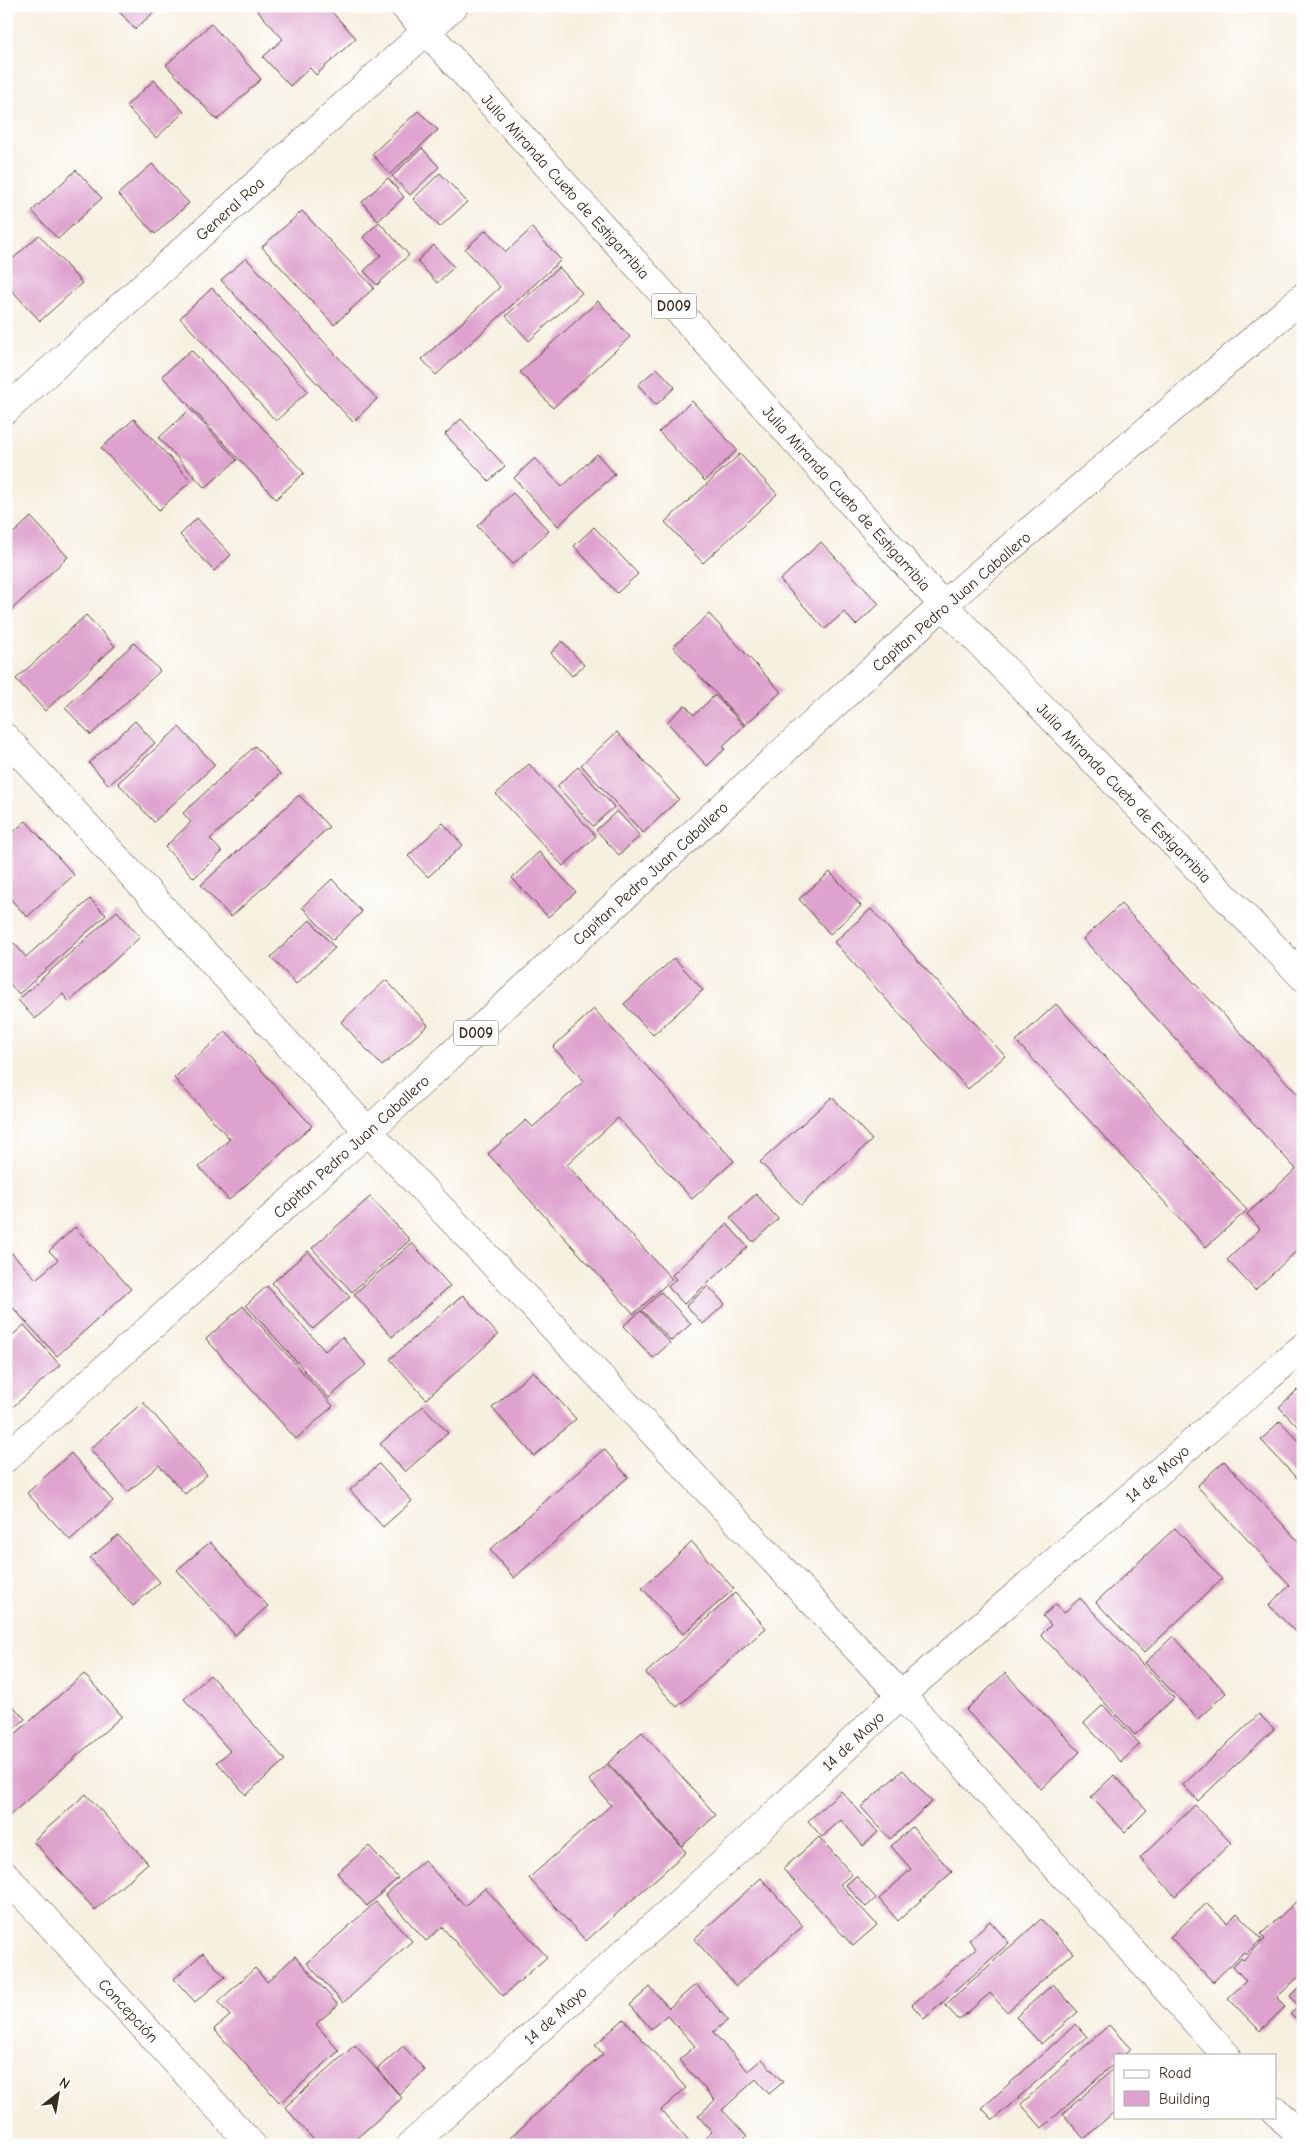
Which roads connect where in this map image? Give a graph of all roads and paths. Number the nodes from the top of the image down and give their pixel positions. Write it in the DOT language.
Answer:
graph roads {
  1 [pos="404,6"];
  2 [pos="454,6"];
  3 [pos="426,30"];
  4 [pos="1303,297"];
  5 [pos="6,410"];
  6 [pos="943,605"];
  7 [pos="6,738"];
  8 [pos="1303,977"];
  9 [pos="368,1131"];
  10 [pos="1303,1347"];
  11 [pos="6,1458"];
  12 [pos="901,1695"];
  13 [pos="6,1876"];
  14 [pos="1225,2054"];
  15 [pos="1276,2111"];
  16 [pos="1303,2140"];
  17 [pos="252,2145"];
  18 [pos="411,2145"];
  1 -- 3 [label="street, Julia Miranda Cueto de Estigarribia / D009"];
  2 -- 3 [label="street, General Roa"];
  3 -- 5 [label="street, General Roa"];
  3 -- 6 [label="street, Julia Miranda Cueto de Estigarribia / D009"];
  4 -- 6 [label="street, Capitan Pedro Juan Caballero"];
  6 -- 8 [label="street, Julia Miranda Cueto de Estigarribia"];
  6 -- 9 [label="street, Capitan Pedro Juan Caballero / D009"];
  7 -- 9 [label="street"];
  9 -- 11 [label="street, Capitan Pedro Juan Caballero / D009"];
  9 -- 12 [label="street"];
  10 -- 12 [label="street, 14 de Mayo"];
  12 -- 14 [label="street"];
  12 -- 18 [label="street, 14 de Mayo"];
  13 -- 17 [label="street, Concepción"];
  15 -- 16 [label="street"];
}
